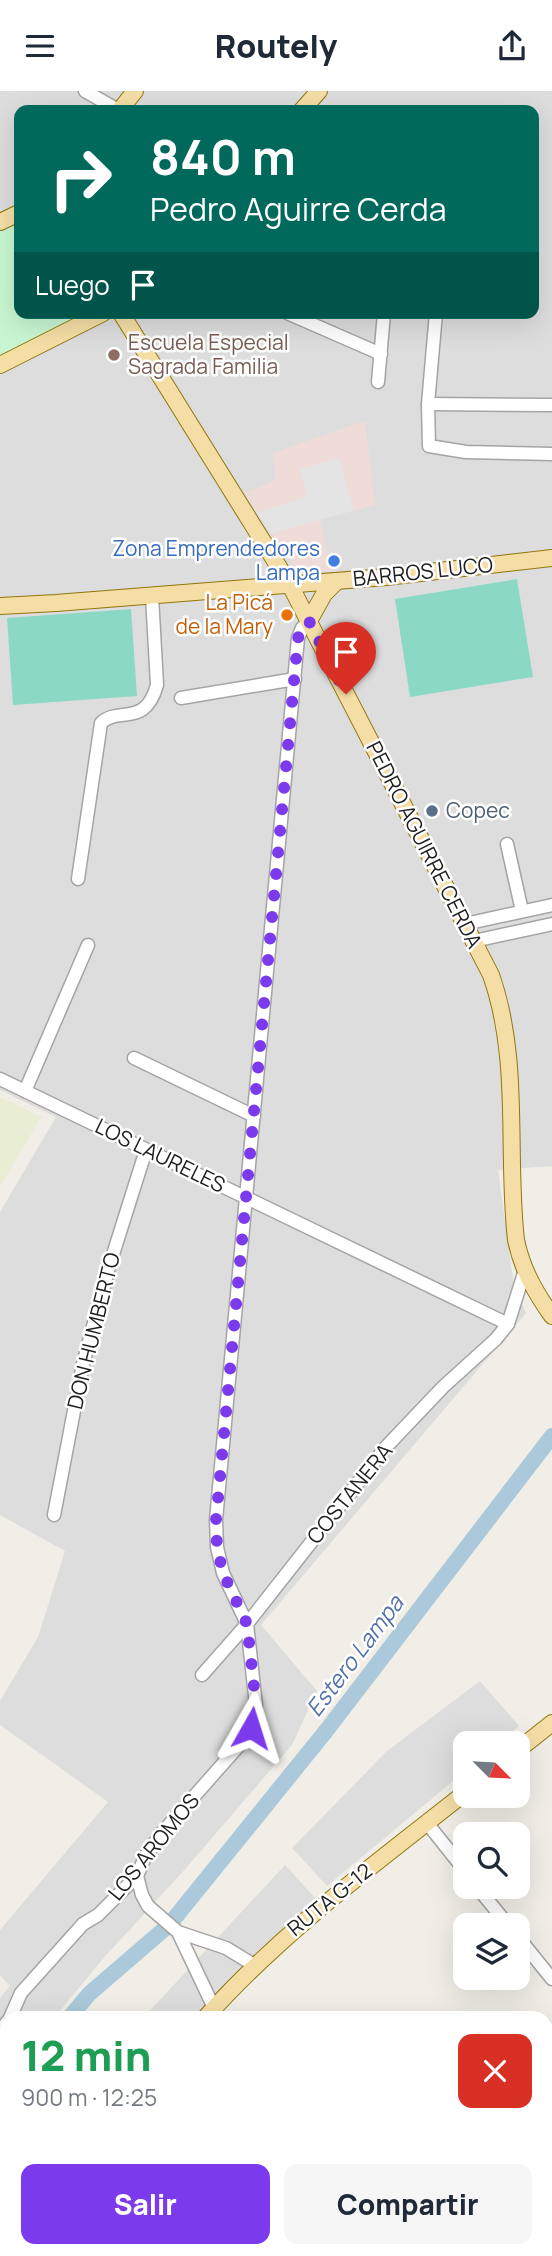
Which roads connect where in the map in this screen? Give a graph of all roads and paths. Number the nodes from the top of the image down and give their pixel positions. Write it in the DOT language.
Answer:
graph roads {
  1 [pos="85,91"];
  2 [pos="135,91"];
  3 [pos="319,91"];
  4 [pos="110,105"];
  5 [pos="123,105"];
  6 [pos="306,105"];
  7 [pos="91,319"];
  8 [pos="125,319"];
  9 [pos="301,319"];
  10 [pos="384,319"];
  11 [pos="435,319"];
  12 [pos="381,354"];
  13 [pos="0,365"];
  14 [pos="378,382"];
  15 [pos="428,404"];
  16 [pos="552,405"];
  17 [pos="552,453"];
  18 [pos="552,558"];
  19 [pos="337,581"];
  20 [pos="290,585"];
  21 [pos="152,596"];
  22 [pos="0,605"];
  23 [pos="309,621"];
  24 [pos="295,678"];
  25 [pos="181,698"];
  26 [pos="507,844"];
  27 [pos="78,879"];
  28 [pos="552,905"];
  29 [pos="518,912"];
  30 [pos="465,924"];
  31 [pos="552,924"];
  32 [pos="517,932"];
  33 [pos="474,941"];
  34 [pos="88,945"];
  35 [pos="134,1058"];
  36 [pos="0,1079"];
  37 [pos="27,1087"];
  38 [pos="254,1116"];
  39 [pos="146,1150"];
  40 [pos="246,1197"];
  41 [pos="525,1271"];
  42 [pos="552,1316"];
  43 [pos="508,1324"];
  44 [pos="54,1515"];
  45 [pos="247,1624"];
  46 [pos="202,1675"];
  47 [pos="552,1723"];
  48 [pos="530,1740"];
  49 [pos="453,1802"];
  50 [pos="427,1823"];
  51 [pos="453,1856"];
  52 [pos="137,1876"];
  53 [pos="487,1899"];
  54 [pos="498,1913"];
  55 [pos="178,1932"];
  56 [pos="530,1952"];
  57 [pos="254,1965"];
  58 [pos="552,1979"];
  59 [pos="12,2011"];
  60 [pos="208,2011"];
  61 [pos="211,2011"];
  1 -- 4 [label="street"];
  2 -- 5 [label="main road"];
  3 -- 6 [label="main road"];
  7 -- 13 [label="main road"];
  8 -- 20 [label="main road, PEDRO AGUIRRE CERDA"];
  9 -- 12 [label="street"];
  10 -- 12 [label="street"];
  11 -- 15 [label="street"];
  12 -- 14 [label="street"];
  15 -- 16 [label="street"];
  15 -- 17 [label="street"];
  18 -- 19 [label="main road, BARROS LUCO"];
  19 -- 20 [label="main road, BARROS LUCO"];
  19 -- 23 [label="main road"];
  20 -- 21 [label="main road, BARROS LUCO"];
  20 -- 23 [label="main road, PEDRO AGUIRRE CERDA"];
  21 -- 22 [label="main road, BARROS LUCO"];
  21 -- 27 [label="street"];
  23 -- 24 [label="street, LOS AROMOS"];
  23 -- 30 [label="main road, PEDRO AGUIRRE CERDA"];
  24 -- 25 [label="street"];
  24 -- 38 [label="street, LOS AROMOS"];
  26 -- 29 [label="street"];
  28 -- 29 [label="street"];
  29 -- 30 [label="street"];
  29 -- 32 [label="street"];
  30 -- 33 [label="main road, PEDRO AGUIRRE CERDA"];
  31 -- 32 [label="street"];
  32 -- 33 [label="street"];
  33 -- 41 [label="main road, PEDRO AGUIRRE CERDA"];
  34 -- 37 [label="street"];
  35 -- 38 [label="street"];
  36 -- 37 [label="street, LOS LAURELES"];
  37 -- 39 [label="street, LOS LAURELES"];
  38 -- 40 [label="street, LOS AROMOS"];
  39 -- 40 [label="street, LOS LAURELES"];
  39 -- 44 [label="street, DON HUMBERTO"];
  40 -- 43 [label="street, LOS LAURELES"];
  40 -- 45 [label="street, LOS AROMOS"];
  41 -- 42 [label="main road"];
  41 -- 43 [label="street"];
  43 -- 45 [label="street, COSTANERA"];
  45 -- 46 [label="street, COSTANERA"];
  45 -- 52 [label="street, LOS AROMOS"];
  47 -- 48 [label="main road"];
  49 -- 50 [label="main road, RUTA G-12"];
  50 -- 51 [label="street"];
  50 -- 57 [label="main road, RUTA G-12"];
  52 -- 55 [label="street"];
  52 -- 59 [label="street, LOS AROMOS"];
  53 -- 54 [label="street"];
  55 -- 57 [label="street"];
  55 -- 60 [label="street"];
  56 -- 58 [label="street"];
  57 -- 61 [label="main road, RUTA G-12"];
}
